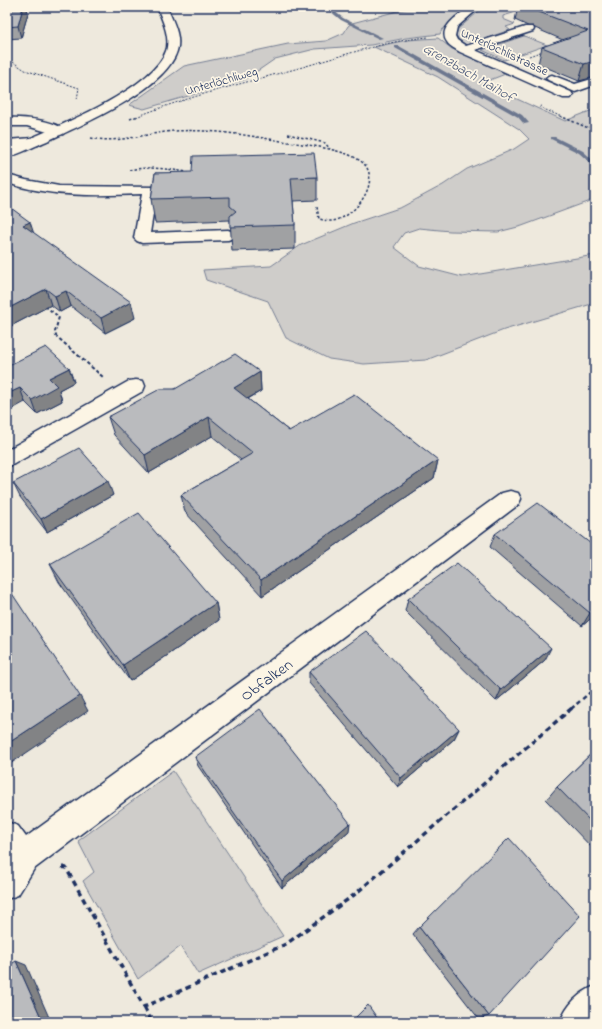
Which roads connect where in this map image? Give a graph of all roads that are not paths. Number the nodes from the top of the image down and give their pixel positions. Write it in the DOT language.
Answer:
graph roads {
  1 [pos="162,7"];
  2 [pos="475,7"];
  3 [pos="529,29"];
  4 [pos="464,50"];
  5 [pos="505,67"];
  6 [pos="595,81"];
  7 [pos="567,95"];
  8 [pos="7,122"];
  9 [pos="58,131"];
  10 [pos="33,142"];
  11 [pos="7,144"];
  12 [pos="7,153"];
  13 [pos="7,179"];
  14 [pos="228,236"];
  15 [pos="128,390"];
  16 [pos="7,459"];
  17 [pos="510,499"];
  18 [pos="15,848"];
  19 [pos="7,884"];
  20 [pos="595,1003"];
  21 [pos="577,1022"];
  1 -- 9 [label="street"];
  2 -- 4 [label="street, Unterlöchlistrasse"];
  3 -- 4 [label="street"];
  4 -- 5 [label="street, Unterlöchlistrasse"];
  5 -- 6 [label="street"];
  5 -- 7 [label="street, Unterlöchlistrasse"];
  8 -- 9 [label="street"];
  9 -- 10 [label="street"];
  10 -- 11 [label="street"];
  10 -- 12 [label="street"];
  13 -- 14 [label="street"];
  15 -- 16 [label="street"];
  17 -- 18 [label="street, Obfalken"];
  18 -- 19 [label="street, Obfalken"];
  20 -- 21 [label="street"];
}
